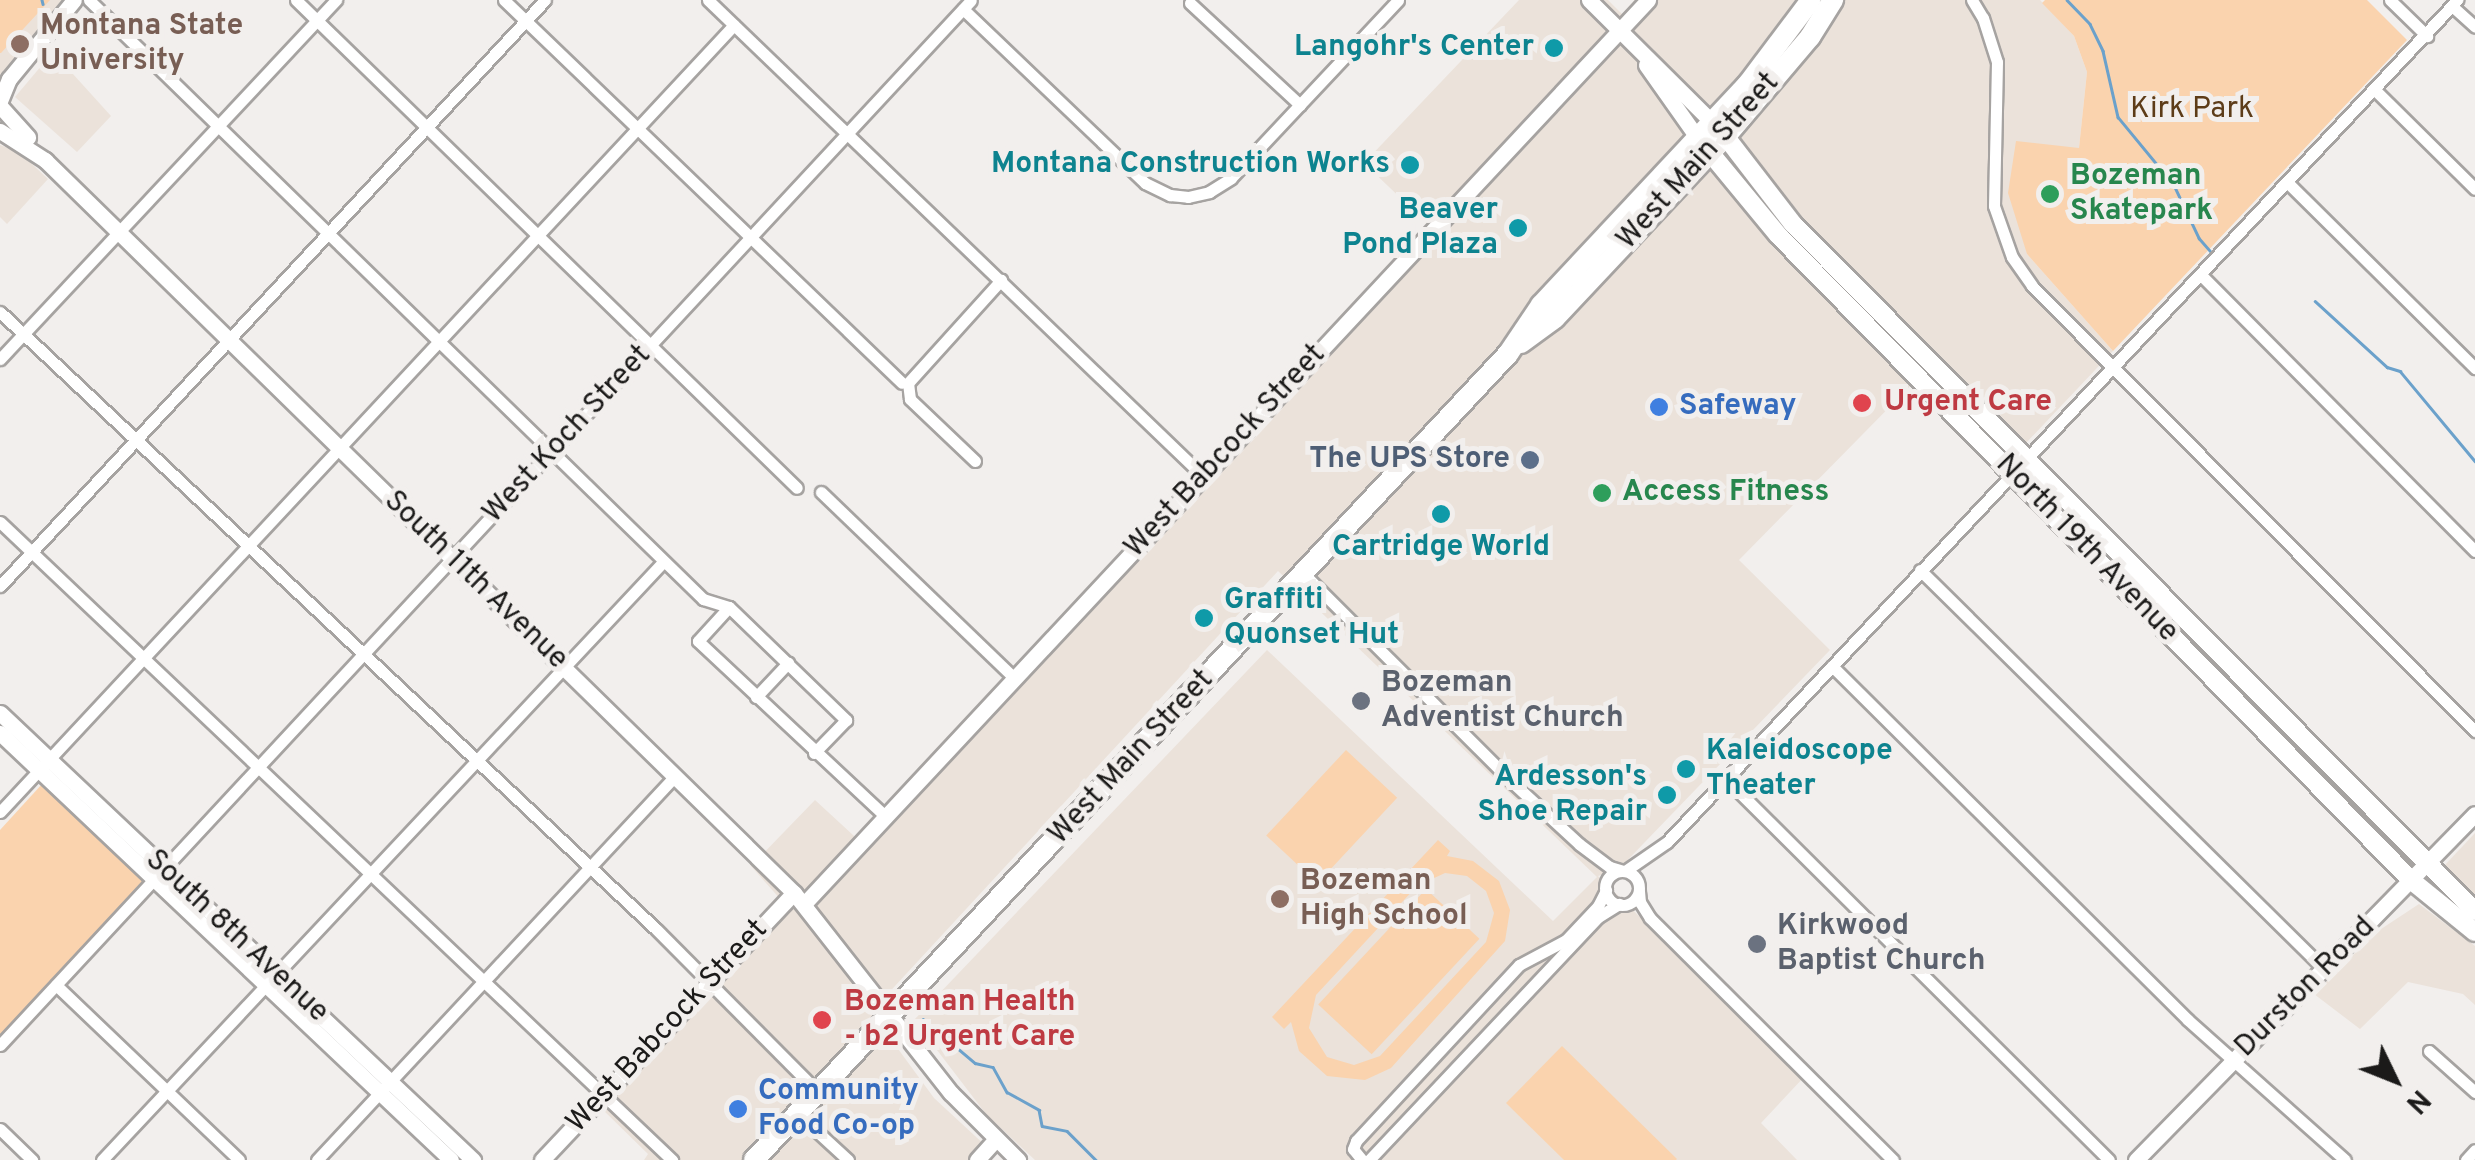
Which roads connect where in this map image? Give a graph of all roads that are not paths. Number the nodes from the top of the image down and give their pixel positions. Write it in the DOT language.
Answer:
graph roads {
  1 [pos="74,0"];
  2 [pos="89,0"];
  3 [pos="296,0"];
  4 [pos="336,0"];
  5 [pos="504,0"];
  6 [pos="545,0"];
  7 [pos="708,0"];
  8 [pos="1398,0"];
  9 [pos="1589,0"];
  10 [pos="1648,0"];
  11 [pos="1811,0"];
  12 [pos="1833,0"];
  13 [pos="1972,0"];
  14 [pos="2390,0"];
  15 [pos="1190,2"];
  16 [pos="2454,3"];
  17 [pos="967,5"];
  18 [pos="526,20"];
  19 [pos="317,21"];
  20 [pos="734,25"];
  21 [pos="2475,27"];
  22 [pos="1621,30"];
  23 [pos="44,34"];
  24 [pos="2427,36"];
  25 [pos="0,73"];
  26 [pos="2376,91"];
  27 [pos="0,104"];
  28 [pos="1300,105"];
  29 [pos="219,126"];
  30 [pos="427,126"];
  31 [pos="638,128"];
  32 [pos="0,130"];
  33 [pos="847,134"];
  34 [pos="1712,137"];
  35 [pos="46,160"];
  36 [pos="2289,184"];
  37 [pos="2475,189"];
  38 [pos="120,232"];
  39 [pos="328,233"];
  40 [pos="538,235"];
  41 [pos="750,238"];
  42 [pos="2202,275"];
  43 [pos="1001,280"];
  44 [pos="0,312"];
  45 [pos="24,334"];
  46 [pos="229,339"];
  47 [pos="439,341"];
  48 [pos="651,346"];
  49 [pos="0,359"];
  50 [pos="2113,366"];
  51 [pos="2475,368"];
  52 [pos="902,383"];
  53 [pos="137,438"];
  54 [pos="339,448"];
  55 [pos="552,452"];
  56 [pos="976,461"];
  57 [pos="2018,468"];
  58 [pos="1204,477"];
  59 [pos="797,488"];
  60 [pos="821,492"];
  61 [pos="0,522"];
  62 [pos="250,544"];
  63 [pos="2475,551"];
  64 [pos="32,552"];
  65 [pos="453,558"];
  66 [pos="664,560"];
  67 [pos="1920,570"];
  68 [pos="1304,574"];
  69 [pos="0,586"];
  70 [pos="729,607"];
  71 [pos="365,654"];
  72 [pos="144,658"];
  73 [pos="788,663"];
  74 [pos="1832,666"];
  75 [pos="564,667"];
  76 [pos="1015,679"];
  77 [pos="756,697"];
  78 [pos="0,713"];
  79 [pos="2475,731"];
  80 [pos="0,733"];
  81 [pos="814,754"];
  82 [pos="477,760"];
  83 [pos="44,764"];
  84 [pos="260,767"];
  85 [pos="676,776"];
  86 [pos="1726,779"];
  87 [pos="0,812"];
  88 [pos="2475,814"];
  89 [pos="886,817"];
  90 [pos="1579,844"];
  91 [pos="1659,850"];
  92 [pos="2426,866"];
  93 [pos="590,867"];
  94 [pos="1624,871"];
  95 [pos="371,873"];
  96 [pos="160,875"];
  97 [pos="2412,881"];
  98 [pos="1606,887"];
  99 [pos="1639,888"];
  100 [pos="799,899"];
  101 [pos="1622,904"];
  102 [pos="2475,911"];
  103 [pos="1658,926"];
  104 [pos="2475,932"];
  105 [pos="2324,968"];
  106 [pos="271,980"];
  107 [pos="484,981"];
  108 [pos="709,983"];
  109 [pos="56,985"];
  110 [pos="892,1014"];
  111 [pos="0,1046"];
  112 [pos="2429,1051"];
  113 [pos="2232,1062"];
  114 [pos="385,1088"];
  115 [pos="166,1092"];
  116 [pos="818,1092"];
  117 [pos="2475,1092"];
  118 [pos="603,1096"];
  119 [pos="798,1114"];
  120 [pos="0,1129"];
  121 [pos="996,1139"];
  122 [pos="2475,1150"];
  123 [pos="32,1160"];
  124 [pos="102,1160"];
  125 [pos="239,1160"];
  126 [pos="318,1160"];
  127 [pos="451,1160"];
  128 [pos="473,1160"];
  129 [pos="542,1160"];
  130 [pos="672,1160"];
  131 [pos="754,1160"];
  132 [pos="848,1160"];
  133 [pos="977,1160"];
  134 [pos="1018,1160"];
  135 [pos="1366,1160"];
  136 [pos="1893,1160"];
  137 [pos="2109,1160"];
  138 [pos="2136,1160"];
  139 [pos="2345,1160"];
  140 [pos="2466,1160"];
  1 -- 23 [label="street"];
  2 -- 29 [label="street"];
  3 -- 19 [label="street"];
  4 -- 19 [label="street"];
  5 -- 18 [label="street"];
  6 -- 18 [label="street"];
  7 -- 20 [label="street"];
  8 -- 28 [label="street"];
  9 -- 22 [label="street"];
  10 -- 22 [label="street, West Babcock Street"];
  11 -- 34 [label="highway, West Main Street"];
  12 -- 34 [label="highway, West Main Street"];
  13 -- 50 [label="street"];
  14 -- 24 [label="street"];
  15 -- 28 [label="street"];
  16 -- 21 [label="street"];
  16 -- 24 [label="street"];
  17 -- 28 [label="street"];
  17 -- 33 [label="street, West Koch Street"];
  18 -- 30 [label="street"];
  18 -- 31 [label="street"];
  19 -- 29 [label="street"];
  19 -- 30 [label="street"];
  20 -- 31 [label="street"];
  20 -- 33 [label="street"];
  22 -- 34 [label="street"];
  22 -- 58 [label="street, West Babcock Street"];
  23 -- 25 [label="street"];
  23 -- 27 [label="street"];
  24 -- 26 [label="street"];
  26 -- 36 [label="street"];
  26 -- 37 [label="street"];
  27 -- 35 [label="street, South 11th Avenue"];
  29 -- 38 [label="street"];
  29 -- 39 [label="street"];
  30 -- 39 [label="street"];
  30 -- 40 [label="street"];
  31 -- 40 [label="street"];
  31 -- 41 [label="street"];
  32 -- 35 [label="street, South 11th Avenue"];
  33 -- 41 [label="street, West Koch Street"];
  33 -- 43 [label="street"];
  34 -- 57 [label="main road, North 19th Avenue"];
  34 -- 68 [label="highway, West Main Street"];
  35 -- 38 [label="street, South 11th Avenue"];
  36 -- 42 [label="street"];
  36 -- 51 [label="street"];
  38 -- 45 [label="street"];
  38 -- 46 [label="street, South 11th Avenue"];
  39 -- 46 [label="street"];
  39 -- 47 [label="street"];
  40 -- 47 [label="street"];
  40 -- 48 [label="street"];
  41 -- 48 [label="street, West Koch Street"];
  41 -- 52 [label="street"];
  42 -- 50 [label="street"];
  42 -- 63 [label="street"];
  43 -- 56 [label="street"];
  43 -- 58 [label="street"];
  44 -- 45 [label="street"];
  45 -- 49 [label="street"];
  45 -- 53 [label="street"];
  46 -- 53 [label="street"];
  46 -- 54 [label="street, South 11th Avenue"];
  47 -- 54 [label="street"];
  47 -- 55 [label="street"];
  48 -- 55 [label="street, West Koch Street"];
  48 -- 59 [label="street"];
  50 -- 57 [label="street"];
  50 -- 79 [label="street"];
  53 -- 62 [label="street"];
  53 -- 64 [label="street"];
  54 -- 62 [label="street"];
  54 -- 65 [label="street, South 11th Avenue"];
  55 -- 65 [label="street, West Koch Street"];
  55 -- 66 [label="street"];
  57 -- 67 [label="street"];
  57 -- 92 [label="main road, North 19th Avenue"];
  57 -- 97 [label="main road, North 19th Avenue"];
  58 -- 76 [label="street, West Babcock Street"];
  60 -- 76 [label="street"];
  61 -- 64 [label="street"];
  62 -- 71 [label="street"];
  62 -- 72 [label="street"];
  64 -- 69 [label="street"];
  64 -- 72 [label="street"];
  65 -- 71 [label="street, West Koch Street"];
  65 -- 75 [label="street, South 11th Avenue"];
  66 -- 70 [label="street"];
  66 -- 75 [label="street"];
  67 -- 74 [label="street"];
  67 -- 105 [label="street"];
  68 -- 90 [label="street"];
  68 -- 110 [label="highway, West Main Street"];
  70 -- 73 [label="street"];
  70 -- 77 [label="street"];
  71 -- 82 [label="street"];
  71 -- 84 [label="street, West Koch Street"];
  72 -- 83 [label="street"];
  72 -- 84 [label="street"];
  73 -- 77 [label="street"];
  73 -- 81 [label="street"];
  74 -- 86 [label="street"];
  74 -- 113 [label="street"];
  75 -- 82 [label="street"];
  75 -- 85 [label="street, South 11th Avenue"];
  76 -- 89 [label="street, West Babcock Street"];
  77 -- 81 [label="street"];
  78 -- 83 [label="street, South 8th Avenue"];
  80 -- 83 [label="street, South 8th Avenue"];
  81 -- 89 [label="street"];
  82 -- 93 [label="street"];
  82 -- 95 [label="street"];
  83 -- 87 [label="street"];
  83 -- 96 [label="street, South 8th Avenue"];
  84 -- 95 [label="street"];
  84 -- 96 [label="street, West Koch Street"];
  85 -- 93 [label="street"];
  85 -- 100 [label="street, South 11th Avenue"];
  86 -- 91 [label="street"];
  86 -- 137 [label="street"];
  88 -- 92 [label="street, Durston Road"];
  89 -- 100 [label="street, West Babcock Street"];
  90 -- 94 [label="street"];
  90 -- 98 [label="street"];
  91 -- 94 [label="street"];
  91 -- 99 [label="street"];
  92 -- 97 [label="street, Durston Road"];
  92 -- 102 [label="main road, North 19th Avenue"];
  93 -- 107 [label="street"];
  93 -- 108 [label="street"];
  94 -- 98 [label="street"];
  94 -- 99 [label="street"];
  95 -- 106 [label="street"];
  95 -- 107 [label="street"];
  96 -- 106 [label="street, South 8th Avenue"];
  96 -- 109 [label="street, West Koch Street"];
  97 -- 104 [label="main road, North 19th Avenue"];
  97 -- 105 [label="street, Durston Road"];
  98 -- 101 [label="street"];
  98 -- 135 [label="street"];
  99 -- 101 [label="street"];
  99 -- 103 [label="street"];
  100 -- 108 [label="street, West Babcock Street"];
  100 -- 110 [label="street, South 11th Avenue"];
  101 -- 103 [label="street"];
  101 -- 135 [label="street"];
  103 -- 136 [label="street"];
  105 -- 113 [label="street, Durston Road"];
  106 -- 114 [label="street, South 8th Avenue"];
  106 -- 115 [label="street"];
  107 -- 114 [label="street"];
  107 -- 118 [label="street"];
  108 -- 116 [label="street"];
  108 -- 118 [label="street, West Babcock Street"];
  109 -- 111 [label="street, West Koch Street"];
  109 -- 115 [label="street"];
  110 -- 116 [label="highway, West Main Street"];
  110 -- 121 [label="street, South 11th Avenue"];
  112 -- 117 [label="street"];
  113 -- 138 [label="street, Durston Road"];
  113 -- 139 [label="street"];
  114 -- 126 [label="street"];
  114 -- 127 [label="street, South 8th Avenue"];
  114 -- 128 [label="street, South 8th Avenue"];
  115 -- 124 [label="street"];
  115 -- 125 [label="street"];
  116 -- 119 [label="highway, West Main Street"];
  118 -- 129 [label="street, West Babcock Street"];
  118 -- 130 [label="street"];
  119 -- 131 [label="highway, West Main Street"];
  119 -- 132 [label="street"];
  120 -- 123 [label="street"];
  121 -- 133 [label="street"];
  121 -- 134 [label="street, South 11th Avenue"];
  122 -- 140 [label="street"];
}
